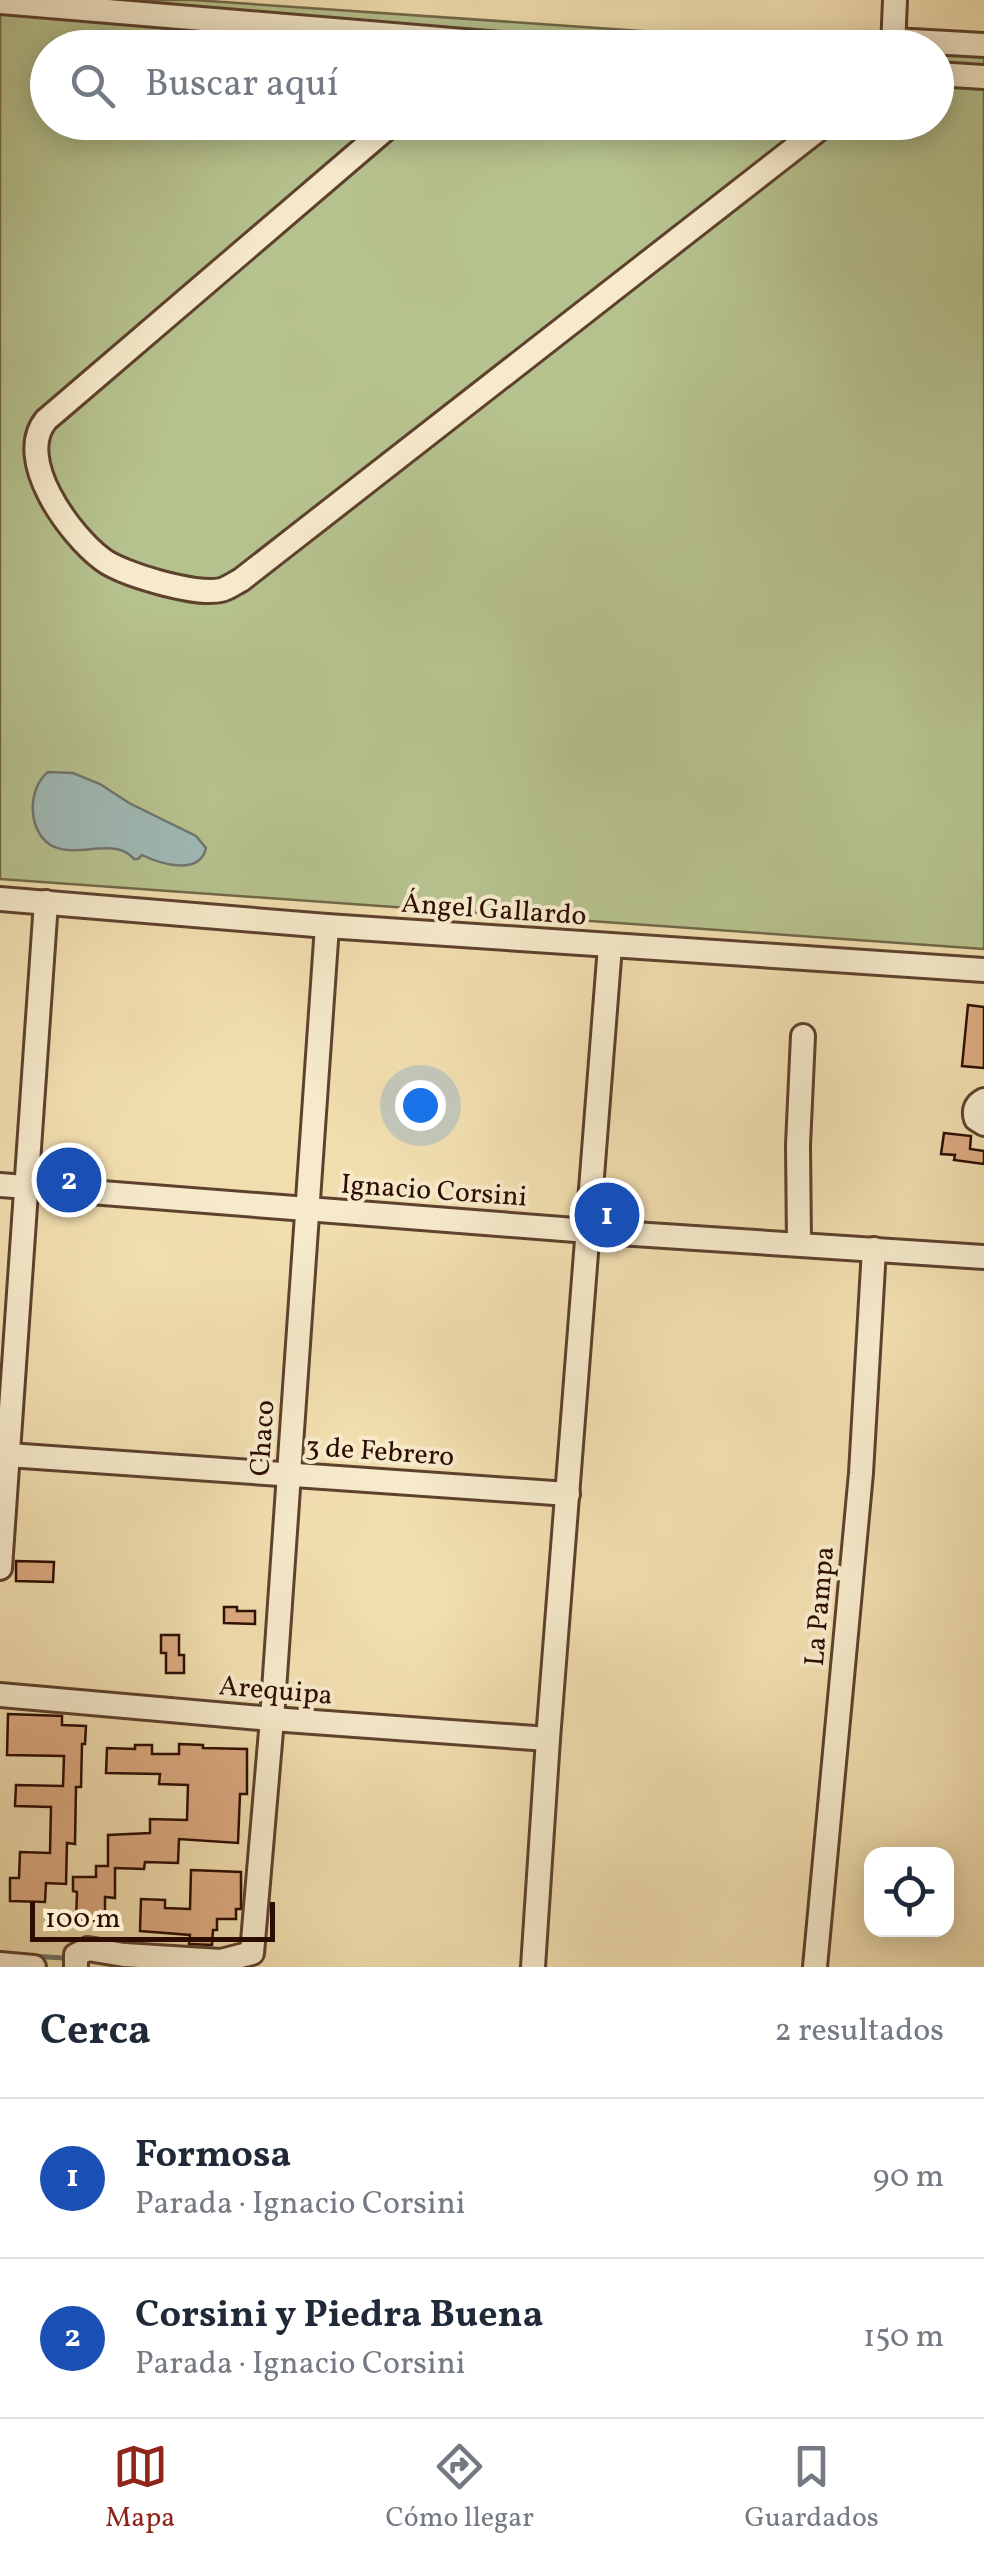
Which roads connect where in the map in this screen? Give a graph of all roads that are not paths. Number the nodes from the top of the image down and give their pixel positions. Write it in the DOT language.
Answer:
graph roads {
  1 [pos="895,0"];
  2 [pos="0,2"];
  3 [pos="102,6"];
  4 [pos="334,30"];
  5 [pos="894,30"];
  6 [pos="954,45"];
  7 [pos="984,45"];
  8 [pos="954,75"];
  9 [pos="984,77"];
  10 [pos="373,140"];
  11 [pos="805,140"];
  12 [pos="0,899"];
  13 [pos="46,902"];
  14 [pos="327,926"];
  15 [pos="610,946"];
  16 [pos="984,970"];
  17 [pos="803,1036"];
  18 [pos="984,1100"];
  19 [pos="984,1124"];
  20 [pos="0,1185"];
  21 [pos="27,1188"];
  22 [pos="308,1210"];
  23 [pos="588,1232"];
  24 [pos="799,1244"];
  25 [pos="874,1249"];
  26 [pos="984,1257"];
  27 [pos="9,1320"];
  28 [pos="6,1448"];
  29 [pos="289,1474"];
  30 [pos="568,1494"];
  31 [pos="0,1568"];
  32 [pos="0,1695"];
  33 [pos="272,1719"];
  34 [pos="548,1739"];
  35 [pos="112,1960"];
  36 [pos="0,1964"];
  37 [pos="34,1967"];
  38 [pos="76,1967"];
  39 [pos="533,1967"];
  40 [pos="815,1967"];
  1 -- 5 [label="street"];
  2 -- 3 [label="street"];
  3 -- 4 [label="street"];
  6 -- 7 [label="street"];
  8 -- 9 [label="street"];
  10 -- 11 [label="street"];
  12 -- 13 [label="street, Ángel Gallardo"];
  13 -- 14 [label="street, Ángel Gallardo"];
  13 -- 21 [label="street"];
  14 -- 15 [label="street, Ángel Gallardo"];
  14 -- 22 [label="street, Chaco"];
  15 -- 16 [label="street, Ángel Gallardo"];
  15 -- 23 [label="street"];
  17 -- 24 [label="street"];
  18 -- 19 [label="street"];
  20 -- 21 [label="street, Ignacio Corsini"];
  21 -- 22 [label="street, Ignacio Corsini"];
  21 -- 27 [label="street"];
  22 -- 23 [label="street, Ignacio Corsini"];
  22 -- 29 [label="street, Chaco"];
  23 -- 24 [label="street, Ignacio Corsini"];
  23 -- 30 [label="street"];
  24 -- 25 [label="street, Ignacio Corsini"];
  25 -- 26 [label="street, Ignacio Corsini"];
  25 -- 40 [label="street, La Pampa"];
  27 -- 28 [label="street"];
  28 -- 29 [label="street, 3 de Febrero"];
  28 -- 31 [label="street"];
  29 -- 30 [label="street, 3 de Febrero"];
  29 -- 33 [label="street, Chaco"];
  30 -- 34 [label="street"];
  32 -- 33 [label="street, Arequipa"];
  33 -- 34 [label="street, Arequipa"];
  33 -- 35 [label="street, Chaco"];
  34 -- 39 [label="street"];
  35 -- 38 [label="street"];
  36 -- 37 [label="street"];
}
